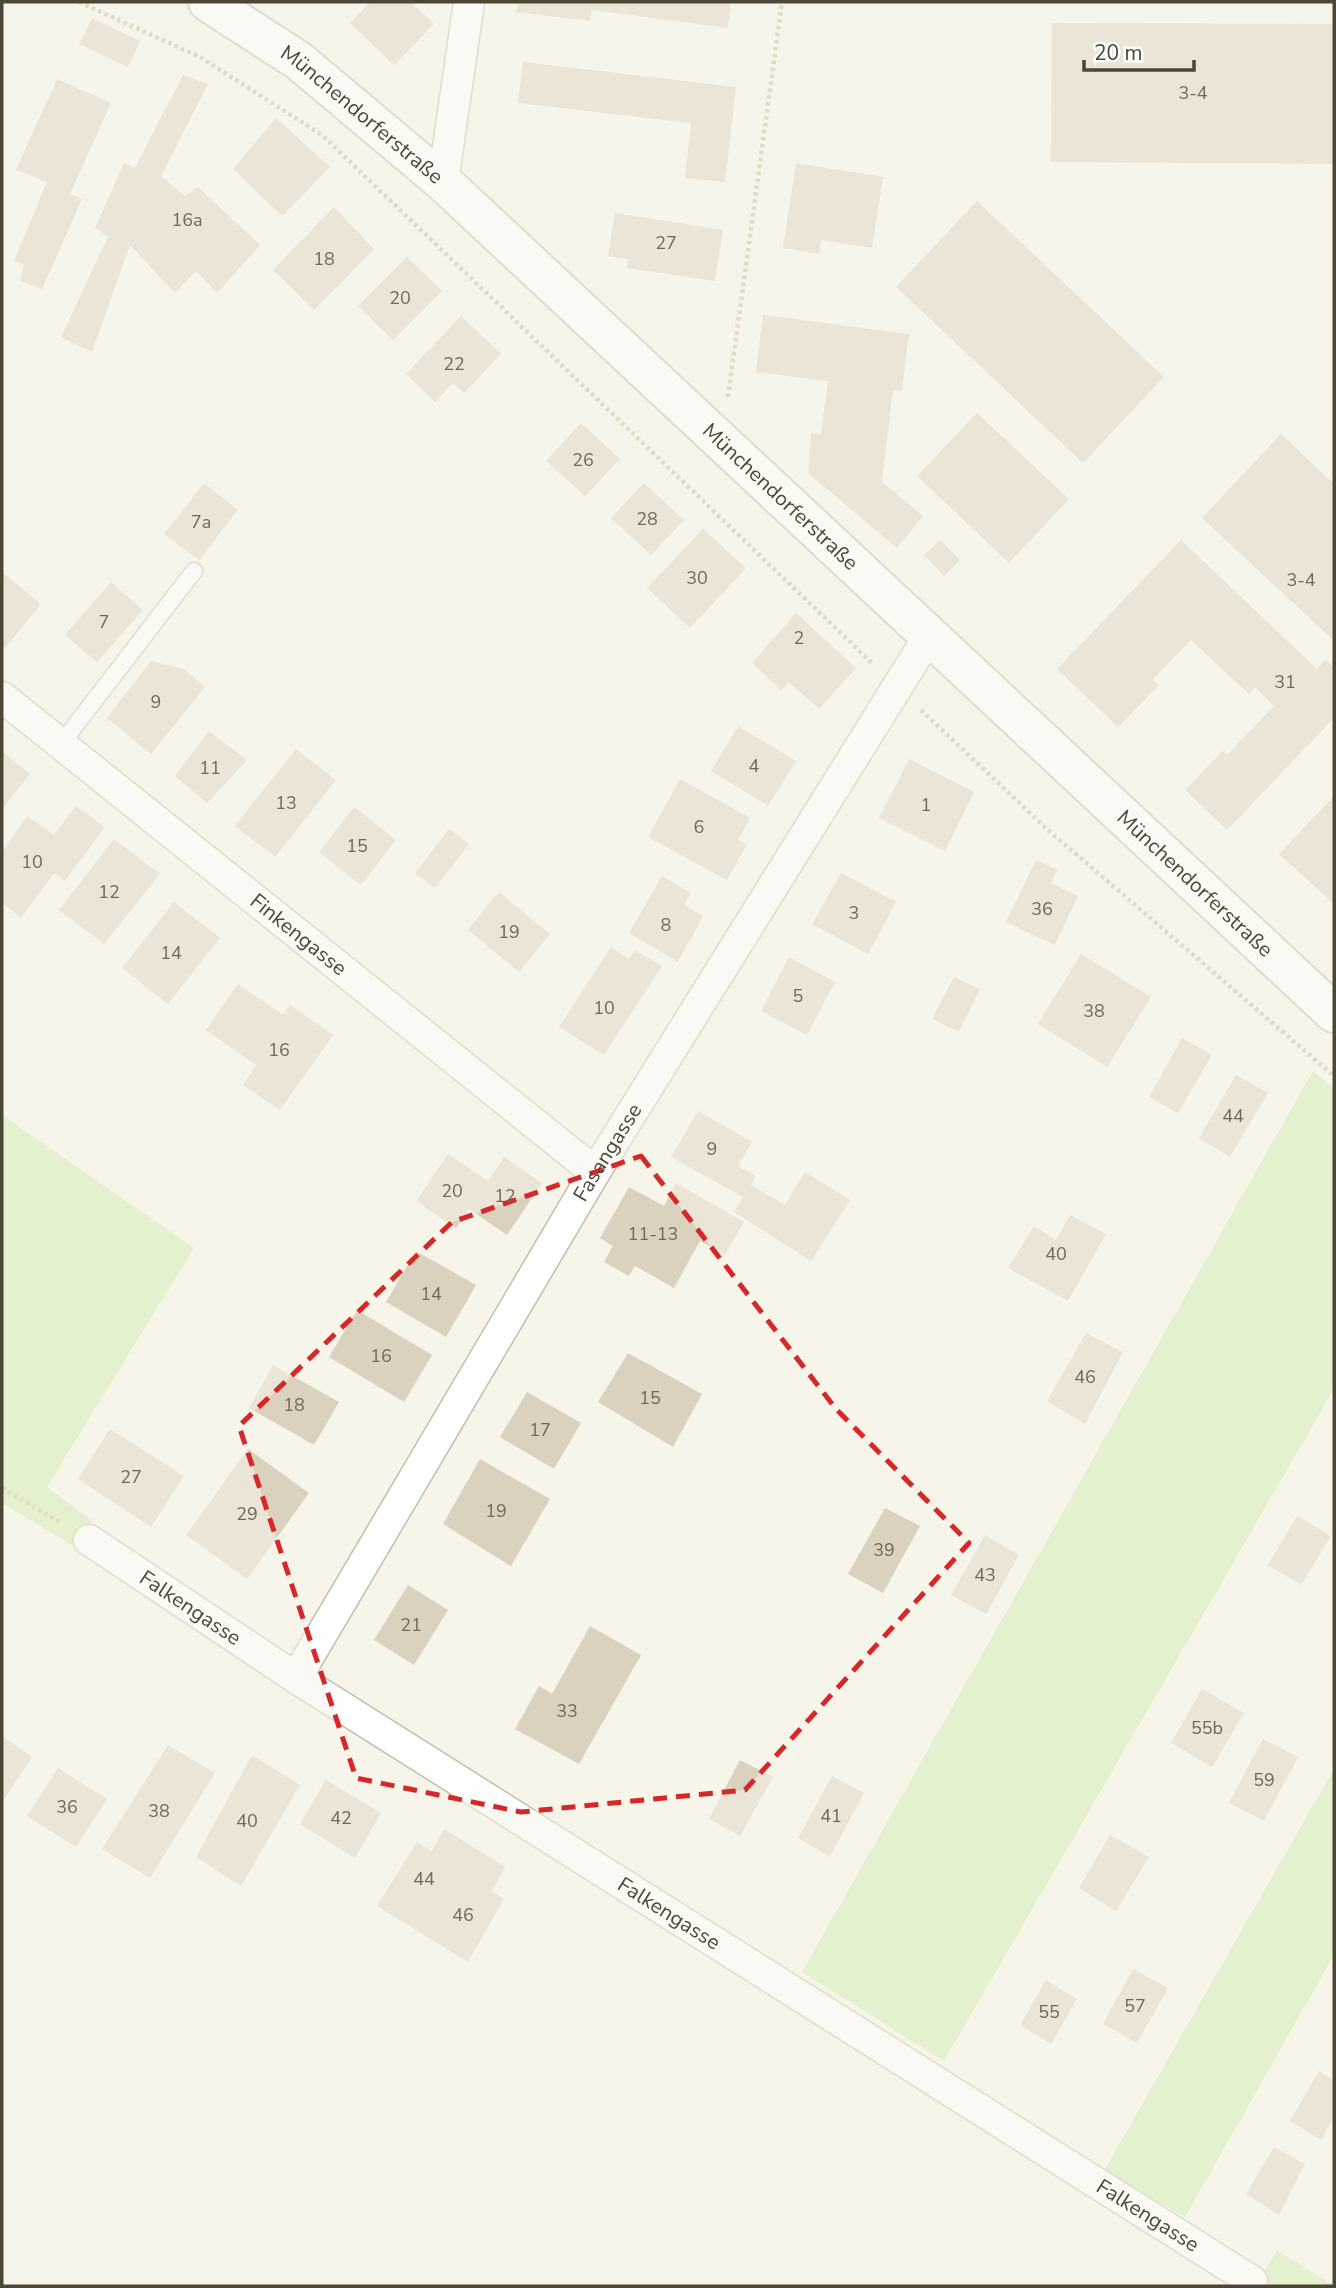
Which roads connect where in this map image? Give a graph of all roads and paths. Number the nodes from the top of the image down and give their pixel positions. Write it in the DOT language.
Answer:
graph roads {
  1 [pos="79,2"];
  2 [pos="208,2"];
  3 [pos="469,2"];
  4 [pos="782,2"];
  5 [pos="443,182"];
  6 [pos="723,443"];
  7 [pos="194,571"];
  8 [pos="929,636"];
  9 [pos="897,688"];
  10 [pos="2,697"];
  11 [pos="61,744"];
  12 [pos="1334,1013"];
  13 [pos="1334,1076"];
  14 [pos="594,1172"];
  15 [pos="2,1488"];
  16 [pos="89,1540"];
  17 [pos="296,1678"];
  18 [pos="1252,2281"];
  1 -- 9 [label="path"];
  2 -- 5 [label="street, Münchendorferstraße"];
  3 -- 5 [label="street"];
  4 -- 6 [label="path"];
  5 -- 6 [label="street, Münchendorferstraße"];
  6 -- 8 [label="street, Münchendorferstraße"];
  7 -- 11 [label="lane"];
  8 -- 9 [label="street, Fasangasse"];
  8 -- 12 [label="street, Münchendorferstraße"];
  9 -- 13 [label="path"];
  9 -- 14 [label="street, Fasangasse"];
  10 -- 11 [label="street, Finkengasse"];
  11 -- 14 [label="street, Finkengasse"];
  14 -- 17 [label="street, Fasangasse"];
  15 -- 16 [label="path"];
  16 -- 17 [label="street, Falkengasse"];
  17 -- 18 [label="street, Falkengasse"];
}
